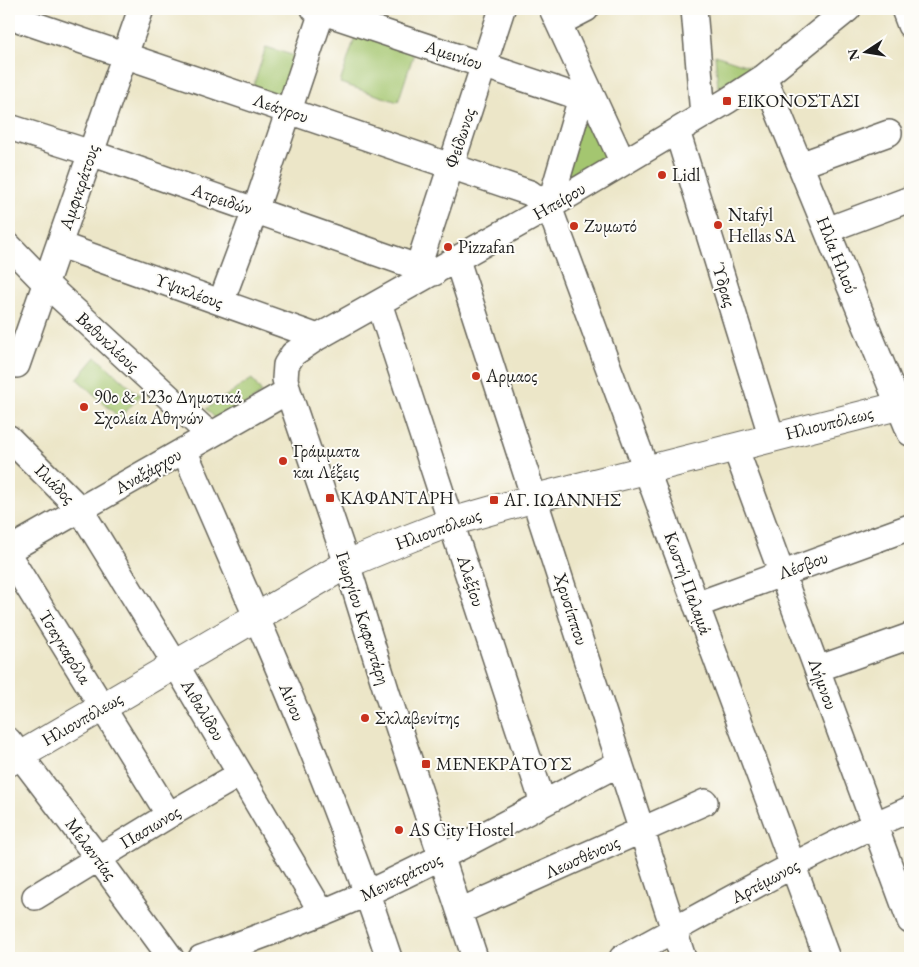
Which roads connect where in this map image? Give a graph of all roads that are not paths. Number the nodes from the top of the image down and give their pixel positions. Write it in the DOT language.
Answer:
graph roads {
  1 [pos="141,9"];
  2 [pos="502,9"];
  3 [pos="586,9"];
  4 [pos="694,9"];
  5 [pos="848,9"];
  6 [pos="904,9"];
  7 [pos="319,10"];
  8 [pos="9,16"];
  9 [pos="556,16"];
  10 [pos="910,25"];
  11 [pos="125,54"];
  12 [pos="483,65"];
  13 [pos="764,77"];
  14 [pos="587,100"];
  15 [pos="289,111"];
  16 [pos="703,115"];
  17 [pos="9,127"];
  18 [pos="677,131"];
  19 [pos="889,133"];
  20 [pos="91,154"];
  21 [pos="623,163"];
  22 [pos="800,165"];
  23 [pos="451,166"];
  24 [pos="910,199"];
  25 [pos="549,207"];
  26 [pos="255,211"];
  27 [pos="827,230"];
  28 [pos="60,245"];
  29 [pos="9,246"];
  30 [pos="457,260"];
  31 [pos="426,270"];
  32 [pos="46,284"];
  33 [pos="221,302"];
  34 [pos="379,303"];
  35 [pos="318,337"];
  36 [pos="17,366"];
  37 [pos="288,391"];
  38 [pos="905,404"];
  39 [pos="910,433"];
  40 [pos="210,435"];
  41 [pos="9,438"];
  42 [pos="772,438"];
  43 [pos="735,447"];
  44 [pos="184,450"];
  45 [pos="646,470"];
  46 [pos="535,498"];
  47 [pos="80,510"];
  48 [pos="451,522"];
  49 [pos="910,527"];
  50 [pos="9,550"];
  51 [pos="9,556"];
  52 [pos="347,564"];
  53 [pos="782,573"];
  54 [pos="696,605"];
  55 [pos="257,617"];
  56 [pos="910,636"];
  57 [pos="176,665"];
  58 [pos="817,669"];
  59 [pos="102,708"];
  60 [pos="12,753"];
  61 [pos="620,763"];
  62 [pos="240,774"];
  63 [pos="705,802"];
  64 [pos="542,803"];
  65 [pos="910,809"];
  66 [pos="169,815"];
  67 [pos="875,825"];
  68 [pos="642,830"];
  69 [pos="443,857"];
  70 [pos="98,858"];
  71 [pos="793,866"];
  72 [pos="368,893"];
  73 [pos="34,897"];
  74 [pos="460,912"];
  75 [pos="322,914"];
  76 [pos="910,921"];
  77 [pos="674,930"];
  78 [pos="171,958"];
  79 [pos="201,958"];
  80 [pos="389,958"];
  81 [pos="475,958"];
  82 [pos="622,958"];
  83 [pos="684,958"];
  84 [pos="827,958"];
  1 -- 11 [label="street, Αμφικράτους"];
  2 -- 12 [label="street, Φείδωνος"];
  3 -- 9 [label="street"];
  4 -- 16 [label="street"];
  5 -- 13 [label="street, Ηπείρου"];
  6 -- 10 [label="street"];
  7 -- 12 [label="street, Αμεινίου"];
  7 -- 15 [label="street"];
  8 -- 11 [label="street, Λεάγρου"];
  9 -- 14 [label="street"];
  11 -- 15 [label="street, Λεάγρου"];
  11 -- 20 [label="street, Αμφικράτους"];
  12 -- 14 [label="street, Αμεινίου"];
  12 -- 23 [label="street, Φείδωνος"];
  13 -- 16 [label="street, Ηπείρου"];
  13 -- 22 [label="street, Ηλία Ηλιού"];
  14 -- 21 [label="street"];
  14 -- 25 [label="street"];
  15 -- 23 [label="street, Λεάγρου"];
  15 -- 26 [label="street"];
  16 -- 18 [label="street, Ηπείρου"];
  17 -- 20 [label="street, Ατρειδών"];
  18 -- 21 [label="street, Ηπείρου"];
  18 -- 42 [label="street, Ύδρας"];
  19 -- 22 [label="street"];
  20 -- 26 [label="street, Ατρειδών"];
  20 -- 28 [label="street, Αμφικράτους"];
  21 -- 25 [label="street, Ηπείρου"];
  22 -- 27 [label="street, Ηλία Ηλιού"];
  23 -- 25 [label="street, Λεάγρου"];
  23 -- 31 [label="street, Φείδωνος"];
  24 -- 27 [label="street"];
  25 -- 30 [label="street, Ηπείρου"];
  25 -- 45 [label="street, Κωστή Παλαμά"];
  26 -- 31 [label="street, Ατρειδών"];
  26 -- 33 [label="street"];
  27 -- 38 [label="street, Ηλία Ηλιού"];
  28 -- 32 [label="street, Αμφικράτους"];
  28 -- 33 [label="street, Υψικλέους"];
  29 -- 32 [label="street, Βαθυκλέους"];
  30 -- 31 [label="street, Ηπείρου"];
  30 -- 46 [label="street, Χρυσίππου"];
  31 -- 34 [label="street, Ηπείρου"];
  32 -- 36 [label="street, Αμφικράτους"];
  32 -- 40 [label="street, Βαθυκλέους"];
  33 -- 35 [label="street, Υψικλέους"];
  34 -- 35 [label="street, Ηπείρου"];
  34 -- 48 [label="street, Αλεξίου"];
  35 -- 37 [label="street, Ηπείρου"];
  37 -- 40 [label="street, Αναξάρχου"];
  37 -- 52 [label="street, Γεωργίου Καφαντάρη"];
  38 -- 39 [label="street, Ηλία Ηλιού"];
  38 -- 42 [label="main road, Ηλιουπόλεως"];
  40 -- 44 [label="street, Αναξάρχου"];
  41 -- 47 [label="street, Ιλιάδος"];
  42 -- 43 [label="main road, Ηλιουπόλεως"];
  43 -- 45 [label="main road, Ηλιουπόλεως"];
  43 -- 53 [label="street, Λήμνου"];
  44 -- 47 [label="street, Αναξάρχου"];
  44 -- 55 [label="street, Αίνου"];
  45 -- 46 [label="main road, Ηλιουπόλεως"];
  45 -- 54 [label="street, Κωστή Παλαμά"];
  46 -- 48 [label="main road, Ηλιουπόλεως"];
  46 -- 61 [label="street, Χρυσίππου"];
  47 -- 50 [label="street, Αναξάρχου"];
  47 -- 57 [label="street, Αιθαλίδου"];
  48 -- 52 [label="main road, Ηλιουπόλεως"];
  48 -- 64 [label="street, Αλεξίου"];
  49 -- 53 [label="street, Λέσβου"];
  51 -- 59 [label="street, Τσαγκαρόλα"];
  52 -- 55 [label="main road, Ηλιουπόλεως"];
  52 -- 69 [label="street, Γεωργίου Καφαντάρη"];
  53 -- 54 [label="street, Λέσβου"];
  53 -- 58 [label="street, Λήμνου"];
  54 -- 71 [label="street, Κωστή Παλαμά"];
  55 -- 57 [label="main road, Ηλιουπόλεως"];
  55 -- 72 [label="street, Αίνου"];
  56 -- 58 [label="street"];
  57 -- 59 [label="main road, Ηλιουπόλεως"];
  57 -- 62 [label="street, Αιθαλίδου"];
  58 -- 67 [label="street, Λήμνου"];
  59 -- 60 [label="main road, Ηλιουπόλεως"];
  59 -- 66 [label="street, Τσαγκαρόλα"];
  60 -- 70 [label="street, Μελαντίας"];
  61 -- 64 [label="street, Μενεκράτους"];
  61 -- 68 [label="street, Χρυσίππου"];
  62 -- 66 [label="street, Πασιωνος"];
  62 -- 75 [label="street, Αιθαλίδου"];
  63 -- 68 [label="street, Λεωσθένους"];
  64 -- 69 [label="street, Μενεκράτους"];
  65 -- 67 [label="street, Αρτέμωνος"];
  66 -- 70 [label="street, Πασιωνος"];
  67 -- 71 [label="street, Αρτέμωνος"];
  67 -- 76 [label="street, Λήμνου"];
  68 -- 74 [label="street, Λεωσθένους"];
  68 -- 77 [label="street, Χρυσίππου"];
  69 -- 72 [label="street, Μενεκράτους"];
  69 -- 74 [label="street, Γεωργίου Καφαντάρη"];
  70 -- 73 [label="street, Πασιωνος"];
  70 -- 78 [label="street, Μελαντίας"];
  71 -- 77 [label="street, Αρτέμωνος"];
  71 -- 84 [label="street, Κωστή Παλαμά"];
  72 -- 75 [label="street, Μενεκράτους"];
  72 -- 80 [label="street, Αίνου"];
  74 -- 81 [label="street, Γεωργίου Καφαντάρη"];
  75 -- 79 [label="street, Μενεκράτους"];
  77 -- 82 [label="street, Αρτέμωνος"];
  77 -- 83 [label="street, Χρυσίππου"];
}
